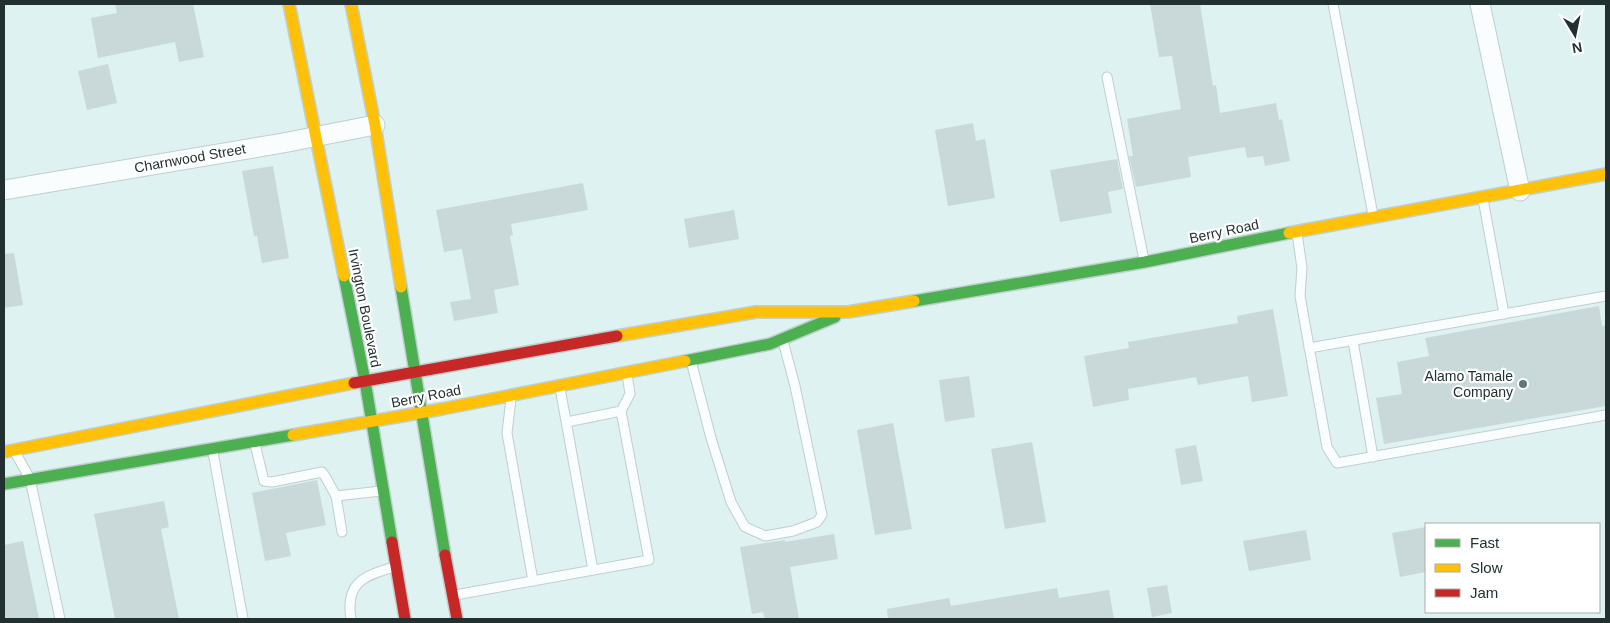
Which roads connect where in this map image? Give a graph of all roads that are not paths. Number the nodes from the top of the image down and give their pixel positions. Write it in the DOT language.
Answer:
graph roads {
  1 [pos="289,4"];
  2 [pos="1333,4"];
  3 [pos="1480,4"];
  4 [pos="354,5"];
  5 [pos="1108,77"];
  6 [pos="376,125"];
  7 [pos="316,137"];
  8 [pos="1606,174"];
  9 [pos="4,190"];
  10 [pos="1520,191"];
  11 [pos="1483,198"];
  12 [pos="1374,218"];
  13 [pos="1297,231"];
  14 [pos="1145,262"];
  15 [pos="1606,296"];
  16 [pos="848,312"];
  17 [pos="1504,314"];
  18 [pos="783,338"];
  19 [pos="1353,341"];
  20 [pos="1309,348"];
  21 [pos="691,359"];
  22 [pos="415,371"];
  23 [pos="626,372"];
  24 [pos="365,381"];
  25 [pos="560,385"];
  26 [pos="512,395"];
  27 [pos="621,411"];
  28 [pos="422,412"];
  29 [pos="1606,415"];
  30 [pos="372,422"];
  31 [pos="567,422"];
  32 [pos="254,441"];
  33 [pos="212,449"];
  34 [pos="9,450"];
  35 [pos="1373,457"];
  36 [pos="30,479"];
  37 [pos="4,484"];
  38 [pos="383,491"];
  39 [pos="336,496"];
  40 [pos="342,532"];
  41 [pos="396,567"];
  42 [pos="593,570"];
  43 [pos="533,581"];
  44 [pos="453,595"];
  45 [pos="60,619"];
  46 [pos="243,619"];
  47 [pos="351,619"];
  48 [pos="405,619"];
  49 [pos="457,619"];
  1 -- 7 [label="street, Irvington Boulevard"];
  2 -- 12 [label="lane"];
  3 -- 10 [label="street"];
  4 -- 6 [label="street"];
  5 -- 14 [label="lane"];
  6 -- 7 [label="street, Charnwood Street"];
  6 -- 22 [label="street"];
  7 -- 9 [label="street, Charnwood Street"];
  7 -- 24 [label="street, Irvington Boulevard"];
  8 -- 10 [label="street, Berry Road"];
  10 -- 11 [label="street, Berry Road"];
  11 -- 12 [label="street, Berry Road"];
  11 -- 17 [label="lane"];
  12 -- 13 [label="street, Berry Road"];
  13 -- 14 [label="street, Berry Road"];
  13 -- 20 [label="lane"];
  14 -- 16 [label="street, Berry Road"];
  15 -- 17 [label="lane"];
  16 -- 18 [label="street, Berry Road"];
  16 -- 22 [label="street, Berry Road"];
  17 -- 19 [label="lane"];
  18 -- 21 [label="street, Berry Road"];
  18 -- 21 [label="lane"];
  19 -- 20 [label="lane"];
  19 -- 35 [label="lane"];
  20 -- 35 [label="lane"];
  21 -- 23 [label="street, Berry Road"];
  22 -- 24 [label="street, Berry Road"];
  22 -- 28 [label="street"];
  23 -- 25 [label="street, Berry Road"];
  23 -- 27 [label="lane"];
  24 -- 30 [label="street, Irvington Boulevard"];
  24 -- 34 [label="street, Berry Road"];
  25 -- 26 [label="street, Berry Road"];
  25 -- 31 [label="lane"];
  26 -- 28 [label="street, Berry Road"];
  26 -- 43 [label="lane"];
  27 -- 31 [label="lane"];
  27 -- 42 [label="lane"];
  28 -- 30 [label="street, Berry Road"];
  28 -- 44 [label="street"];
  29 -- 35 [label="lane"];
  30 -- 32 [label="street, Berry Road"];
  30 -- 38 [label="street, Irvington Boulevard"];
  31 -- 42 [label="lane"];
  32 -- 33 [label="street, Berry Road"];
  32 -- 39 [label="lane"];
  33 -- 36 [label="street, Berry Road"];
  33 -- 46 [label="lane"];
  34 -- 36 [label="lane"];
  36 -- 37 [label="street, Berry Road"];
  36 -- 45 [label="lane"];
  38 -- 39 [label="lane"];
  38 -- 41 [label="street, Irvington Boulevard"];
  39 -- 40 [label="lane"];
  41 -- 47 [label="lane"];
  41 -- 48 [label="street, Irvington Boulevard"];
  42 -- 43 [label="lane"];
  43 -- 44 [label="lane"];
  44 -- 49 [label="street"];
}
